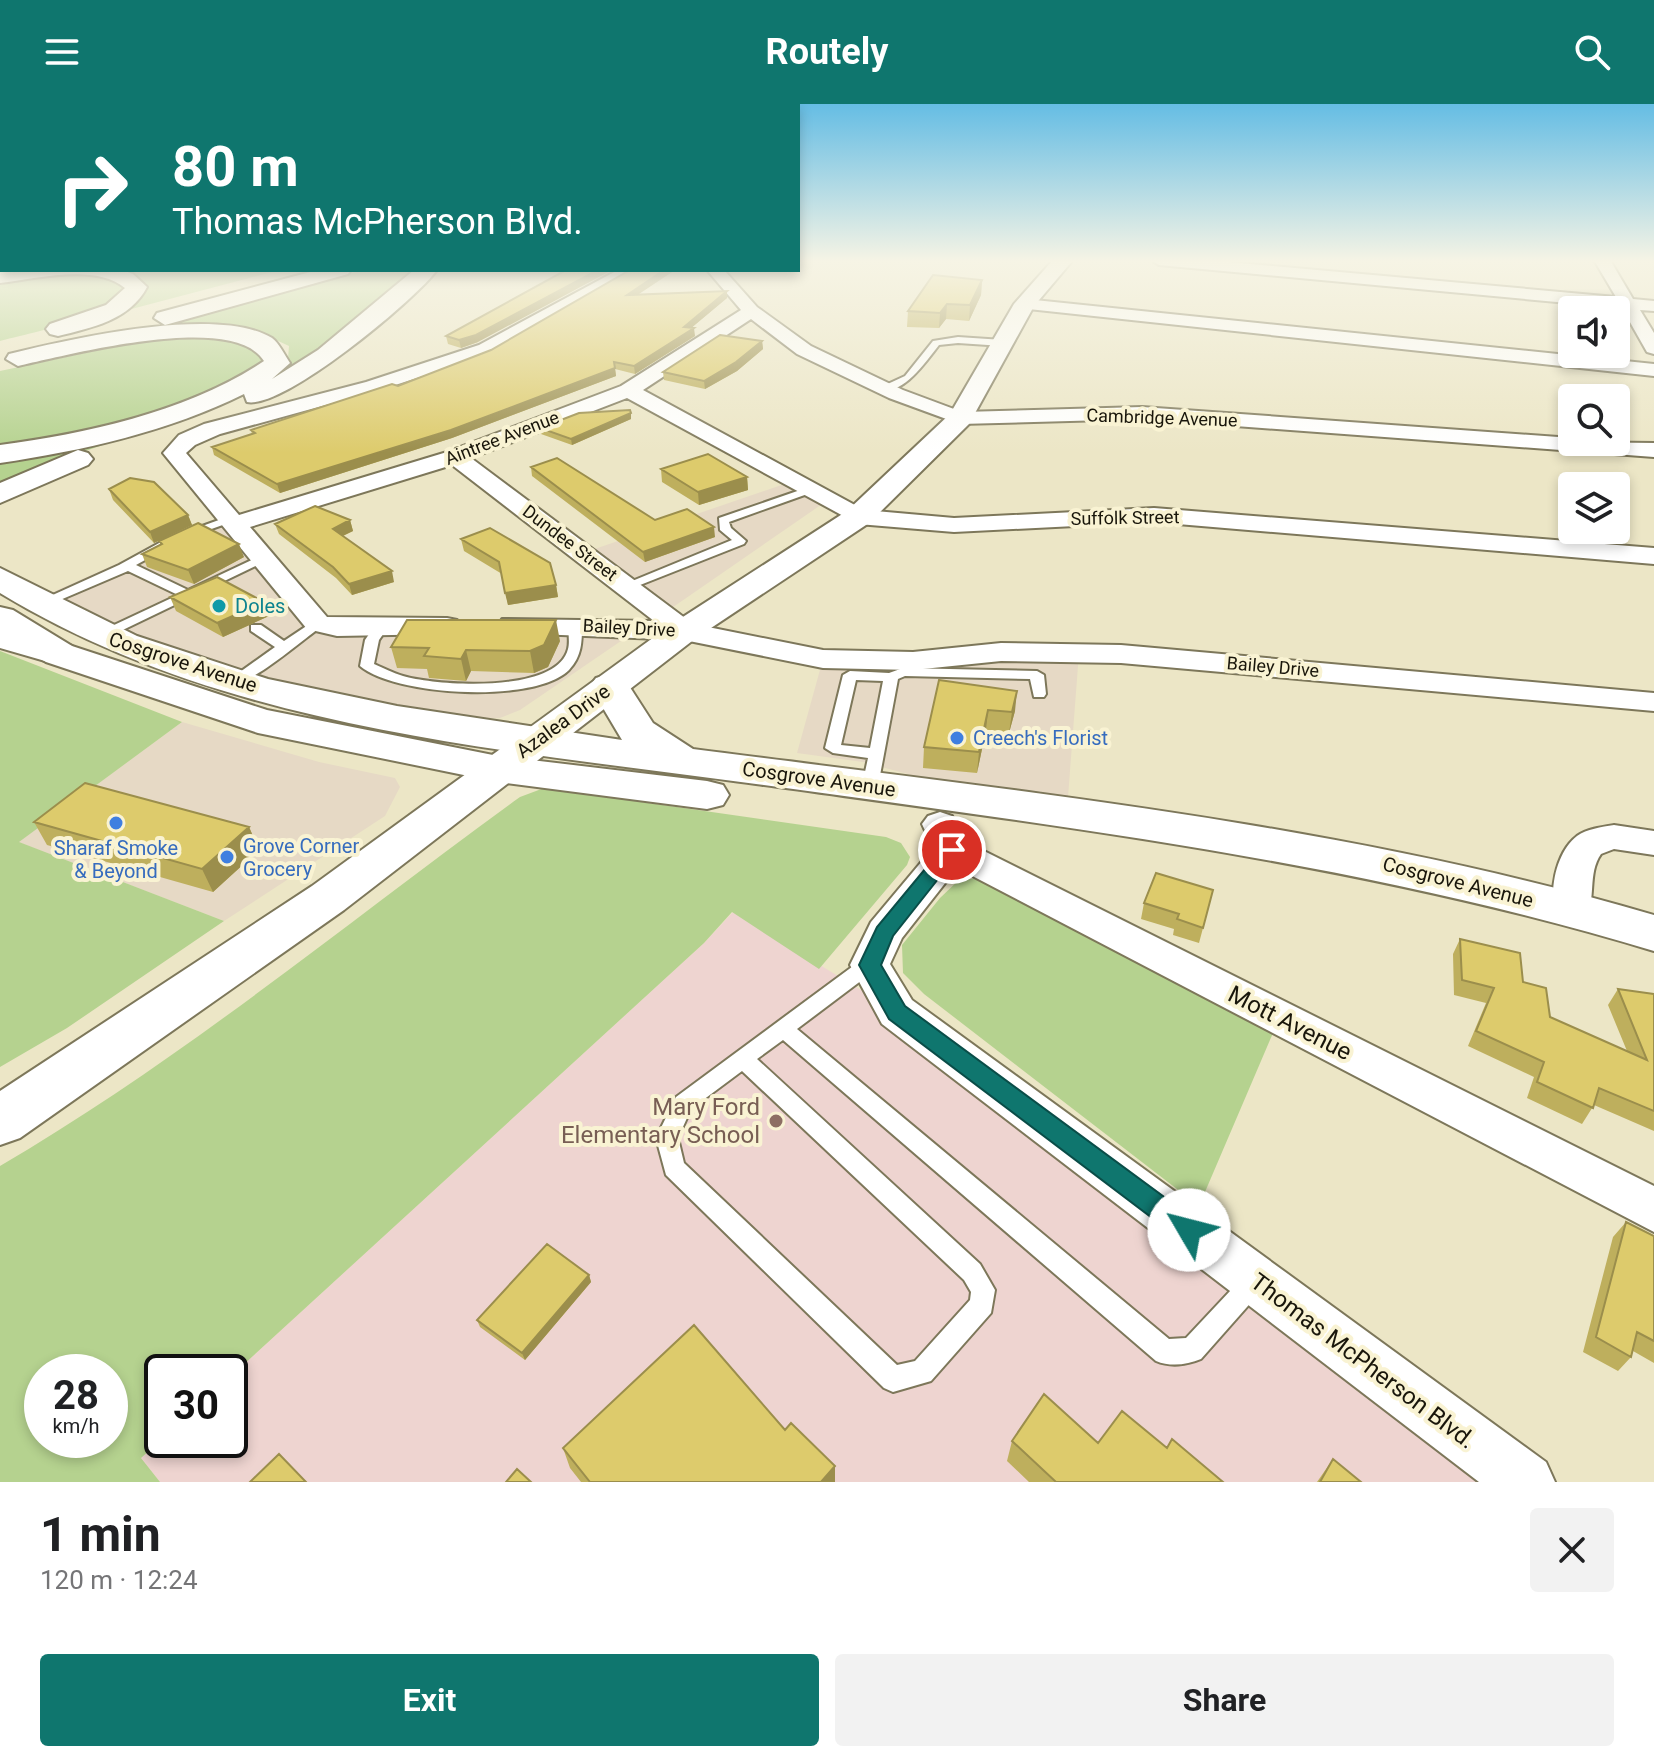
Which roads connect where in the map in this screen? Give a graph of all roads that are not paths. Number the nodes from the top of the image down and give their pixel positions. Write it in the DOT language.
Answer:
graph roads {
  1 [pos="78,324"];
  2 [pos="109,324"];
  3 [pos="126,324"];
  4 [pos="366,324"];
  5 [pos="531,324"];
  6 [pos="732,324"];
  7 [pos="769,324"];
  8 [pos="1014,324"];
  9 [pos="1219,324"];
  10 [pos="1640,324"];
  11 [pos="1003,343"];
  12 [pos="1654,348"];
  13 [pos="4,355"];
  14 [pos="1654,370"];
  15 [pos="884,388"];
  16 [pos="628,390"];
  17 [pos="960,418"];
  18 [pos="1654,450"];
  19 [pos="0,454"];
  20 [pos="455,457"];
  21 [pos="809,490"];
  22 [pos="0,494"];
  23 [pos="858,517"];
  24 [pos="232,522"];
  25 [pos="1654,556"];
  26 [pos="262,560"];
  27 [pos="128,566"];
  28 [pos="0,578"];
  29 [pos="626,586"];
  30 [pos="187,595"];
  31 [pos="41,603"];
  32 [pos="0,618"];
  33 [pos="317,623"];
  34 [pos="575,624"];
  35 [pos="381,627"];
  36 [pos="256,628"];
  37 [pos="684,631"];
  38 [pos="0,636"];
  39 [pos="102,636"];
  40 [pos="285,648"];
  41 [pos="59,654"];
  42 [pos="1036,664"];
  43 [pos="849,667"];
  44 [pos="891,677"];
  45 [pos="238,680"];
  46 [pos="610,686"];
  47 [pos="1039,694"];
  48 [pos="1654,702"];
  49 [pos="535,741"];
  50 [pos="683,761"];
  51 [pos="498,769"];
  52 [pos="872,770"];
  53 [pos="946,837"];
  54 [pos="1654,843"];
  55 [pos="1572,909"];
  56 [pos="1654,933"];
  57 [pos="1654,960"];
  58 [pos="871,963"];
  59 [pos="784,1029"];
  60 [pos="743,1059"];
  61 [pos="0,1121"];
  62 [pos="1654,1210"];
  63 [pos="1256,1280"];
  64 [pos="1526,1482"];
  1 -- 13 [label="main road"];
  2 -- 13 [label="main road"];
  3 -- 13 [label="main road"];
  4 -- 22 [label="main road"];
  5 -- 24 [label="street"];
  6 -- 16 [label="street, Aintree Avenue"];
  7 -- 15 [label="street, Cambridge Avenue"];
  8 -- 11 [label="street, Azalea Drive"];
  9 -- 14 [label="street"];
  10 -- 12 [label="street"];
  11 -- 15 [label="lane"];
  11 -- 17 [label="street, Azalea Drive"];
  13 -- 19 [label="main road"];
  15 -- 17 [label="street, Cambridge Avenue"];
  16 -- 20 [label="street, Aintree Avenue"];
  16 -- 21 [label="street, Suffolk Street"];
  17 -- 18 [label="street, Cambridge Avenue"];
  17 -- 23 [label="street, Azalea Drive"];
  20 -- 24 [label="street, Aintree Avenue"];
  20 -- 29 [label="street, Dundee Street"];
  21 -- 23 [label="street, Suffolk Street"];
  21 -- 29 [label="lane"];
  23 -- 25 [label="street, Suffolk Street"];
  23 -- 37 [label="street, Azalea Drive"];
  24 -- 26 [label="street"];
  24 -- 27 [label="lane"];
  26 -- 30 [label="lane"];
  26 -- 33 [label="street"];
  27 -- 30 [label="lane"];
  27 -- 31 [label="lane"];
  28 -- 31 [label="main road, Cosgrove Avenue"];
  29 -- 37 [label="street, Dundee Street"];
  30 -- 39 [label="lane"];
  31 -- 39 [label="main road, Cosgrove Avenue"];
  32 -- 41 [label="main road, Cosgrove Avenue"];
  33 -- 35 [label="street, Bailey Drive"];
  33 -- 40 [label="lane"];
  34 -- 35 [label="street, Bailey Drive"];
  34 -- 35 [label="lane"];
  34 -- 37 [label="street, Bailey Drive"];
  36 -- 40 [label="lane"];
  37 -- 43 [label="street, Bailey Drive"];
  37 -- 46 [label="street, Azalea Drive"];
  38 -- 41 [label="main road"];
  39 -- 45 [label="main road, Cosgrove Avenue"];
  40 -- 45 [label="lane"];
  41 -- 51 [label="main road, Cosgrove Avenue"];
  42 -- 43 [label="street, Bailey Drive"];
  42 -- 44 [label="lane"];
  42 -- 47 [label="lane"];
  42 -- 48 [label="street, Bailey Drive"];
  43 -- 44 [label="lane"];
  43 -- 52 [label="lane"];
  44 -- 52 [label="lane"];
  45 -- 49 [label="main road, Cosgrove Avenue"];
  46 -- 49 [label="street, Azalea Drive"];
  46 -- 50 [label="main road"];
  49 -- 50 [label="main road, Cosgrove Avenue"];
  49 -- 51 [label="street, Azalea Drive"];
  50 -- 52 [label="main road, Cosgrove Avenue"];
  51 -- 53 [label="main road, Cosgrove Avenue"];
  51 -- 61 [label="street, Azalea Drive"];
  52 -- 55 [label="main road, Cosgrove Avenue"];
  53 -- 57 [label="main road, Cosgrove Avenue"];
  53 -- 58 [label="street"];
  53 -- 62 [label="street, Mott Avenue"];
  54 -- 55 [label="street"];
  55 -- 56 [label="main road, Cosgrove Avenue"];
  58 -- 59 [label="lane"];
  58 -- 63 [label="street, Thomas McPherson Blvd."];
  59 -- 60 [label="lane"];
  59 -- 63 [label="lane"];
  60 -- 60 [label="lane"];
  63 -- 64 [label="street, Thomas McPherson Blvd."];
}
